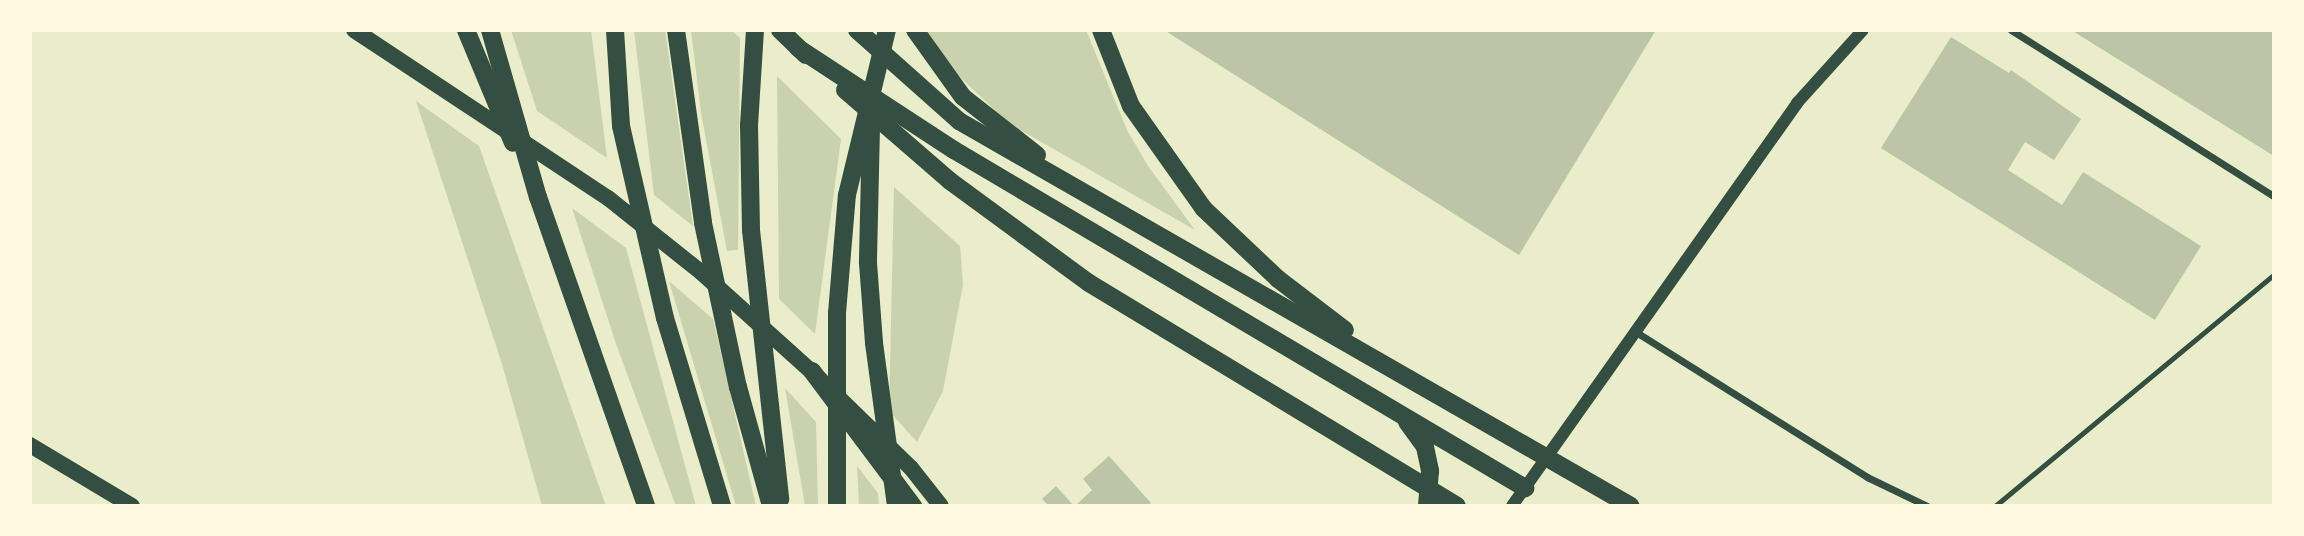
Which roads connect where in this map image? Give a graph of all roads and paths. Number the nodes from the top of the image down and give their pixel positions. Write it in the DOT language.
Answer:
graph roads {
  1 [pos="354,30"];
  2 [pos="466,30"];
  3 [pos="490,30"];
  4 [pos="615,30"];
  5 [pos="676,30"];
  6 [pos="755,30"];
  7 [pos="780,30"];
  8 [pos="857,30"];
  9 [pos="887,30"];
  10 [pos="915,30"];
  11 [pos="1101,30"];
  12 [pos="1863,30"];
  13 [pos="2011,30"];
  14 [pos="798,48"];
  15 [pos="873,87"];
  16 [pos="2274,196"];
  17 [pos="538,197"];
  18 [pos="1092,198"];
  19 [pos="2274,274"];
  20 [pos="1636,332"];
  21 [pos="812,371"];
  22 [pos="1401,372"];
  23 [pos="1388,407"];
  24 [pos="30,445"];
  25 [pos="911,468"];
  26 [pos="1525,488"];
  27 [pos="132,506"];
  28 [pos="646,506"];
  29 [pos="722,506"];
  30 [pos="771,506"];
  31 [pos="780,506"];
  32 [pos="837,506"];
  33 [pos="896,506"];
  34 [pos="913,506"];
  35 [pos="941,506"];
  36 [pos="950,506"];
  37 [pos="1427,506"];
  38 [pos="1457,506"];
  39 [pos="1512,506"];
  40 [pos="1630,506"];
  41 [pos="1927,506"];
  42 [pos="1995,506"];
  1 -- 21 [label="main road"];
  2 -- 17 [label="highway"];
  3 -- 17 [label="highway"];
  4 -- 29 [label="highway"];
  5 -- 30 [label="highway"];
  6 -- 31 [label="highway"];
  7 -- 14 [label="highway"];
  8 -- 18 [label="highway"];
  9 -- 15 [label="highway"];
  10 -- 18 [label="highway"];
  11 -- 22 [label="highway"];
  12 -- 20 [label="street"];
  13 -- 16 [label="street"];
  14 -- 23 [label="highway"];
  14 -- 38 [label="highway"];
  15 -- 32 [label="highway"];
  15 -- 33 [label="highway"];
  17 -- 28 [label="highway"];
  18 -- 22 [label="highway"];
  19 -- 42 [label="lane"];
  20 -- 26 [label="street"];
  20 -- 41 [label="street"];
  21 -- 25 [label="main road"];
  21 -- 34 [label="highway"];
  22 -- 40 [label="highway"];
  23 -- 26 [label="highway"];
  23 -- 37 [label="highway"];
  24 -- 27 [label="main road"];
  25 -- 35 [label="main road"];
  25 -- 36 [label="main road"];
  26 -- 39 [label="street"];
}
